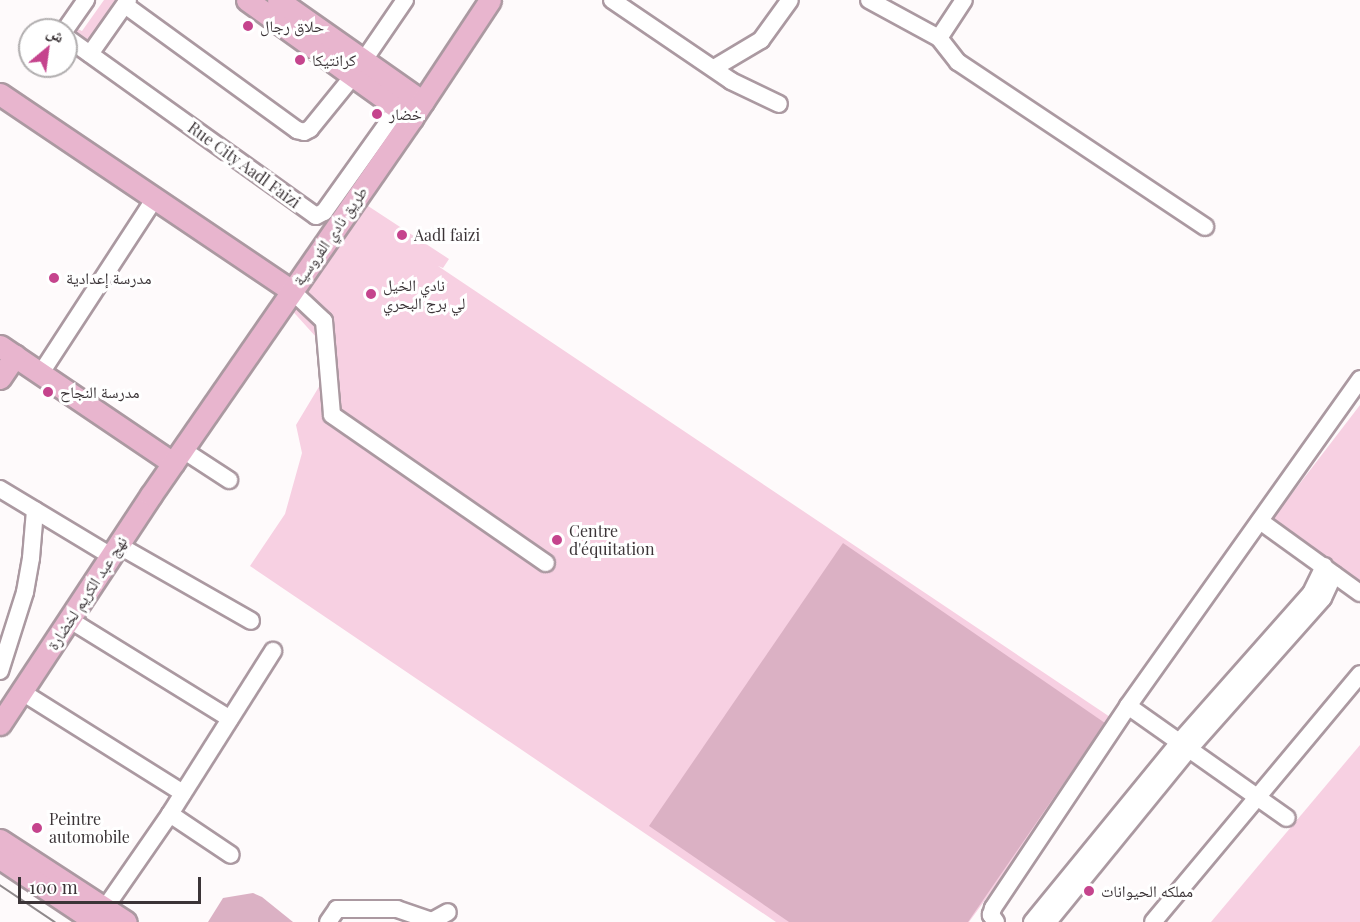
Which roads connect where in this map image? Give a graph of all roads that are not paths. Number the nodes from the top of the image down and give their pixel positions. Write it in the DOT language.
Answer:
graph roads {
  1 [pos="86,0"];
  2 [pos="247,0"];
  3 [pos="278,0"];
  4 [pos="490,0"];
  5 [pos="612,0"];
  6 [pos="790,0"];
  7 [pos="869,0"];
  8 [pos="964,0"];
  9 [pos="403,1"];
  10 [pos="127,2"];
  11 [pos="73,18"];
  12 [pos="939,38"];
  13 [pos="78,45"];
  14 [pos="90,54"];
  15 [pos="358,68"];
  16 [pos="714,68"];
  17 [pos="0,94"];
  18 [pos="779,104"];
  19 [pos="410,105"];
  20 [pos="155,198"];
  21 [pos="1205,227"];
  22 [pos="292,291"];
  23 [pos="7,351"];
  24 [pos="41,373"];
  25 [pos="0,378"];
  26 [pos="1360,380"];
  27 [pos="178,456"];
  28 [pos="229,480"];
  29 [pos="0,489"];
  30 [pos="35,510"];
  31 [pos="1260,521"];
  32 [pos="115,550"];
  33 [pos="546,563"];
  34 [pos="1329,570"];
  35 [pos="1360,593"];
  36 [pos="70,620"];
  37 [pos="251,621"];
  38 [pos="273,651"];
  39 [pos="0,671"];
  40 [pos="1360,674"];
  41 [pos="22,692"];
  42 [pos="1128,706"];
  43 [pos="230,718"];
  44 [pos="0,724"];
  45 [pos="1185,744"];
  46 [pos="183,793"];
  47 [pos="1257,796"];
  48 [pos="170,814"];
  49 [pos="1287,818"];
  50 [pos="0,840"];
  51 [pos="231,855"];
  52 [pos="0,858"];
  53 [pos="448,912"];
  54 [pos="101,915"];
  55 [pos="126,922"];
  56 [pos="328,922"];
  57 [pos="996,922"];
  58 [pos="1032,922"];
  59 [pos="1048,922"];
  60 [pos="1154,922"];
  1 -- 11 [label="street"];
  2 -- 15 [label="main road"];
  3 -- 15 [label="main road"];
  4 -- 19 [label="main road, طريق نادي الفروسية"];
  5 -- 16 [label="street"];
  6 -- 16 [label="street"];
  7 -- 12 [label="street"];
  8 -- 12 [label="street"];
  9 -- 15 [label="street"];
  10 -- 14 [label="street"];
  10 -- 15 [label="street"];
  12 -- 21 [label="street"];
  13 -- 14 [label="street, Rue City Aadl Faizi"];
  14 -- 19 [label="street, Rue City Aadl Faizi"];
  15 -- 19 [label="main road"];
  16 -- 18 [label="street"];
  17 -- 20 [label="main road"];
  19 -- 22 [label="main road, طريق نادي الفروسية"];
  20 -- 22 [label="main road"];
  20 -- 24 [label="street"];
  22 -- 27 [label="main road, نهج عبد الكريم لخضارة"];
  22 -- 33 [label="street, طريق نادي الفروسية"];
  23 -- 24 [label="main road"];
  23 -- 25 [label="main road"];
  24 -- 27 [label="main road"];
  26 -- 31 [label="street"];
  27 -- 28 [label="street"];
  27 -- 32 [label="main road, نهج عبد الكريم لخضارة"];
  29 -- 30 [label="street"];
  30 -- 32 [label="street"];
  30 -- 39 [label="street"];
  31 -- 34 [label="street"];
  31 -- 42 [label="street"];
  32 -- 36 [label="main road, نهج عبد الكريم لخضارة"];
  32 -- 37 [label="street"];
  34 -- 35 [label="street"];
  34 -- 45 [label="street"];
  36 -- 41 [label="main road, نهج عبد الكريم لخضارة"];
  36 -- 43 [label="street"];
  38 -- 43 [label="street"];
  40 -- 47 [label="street"];
  41 -- 44 [label="main road, نهج عبد الكريم لخضارة"];
  41 -- 46 [label="street"];
  42 -- 45 [label="street"];
  42 -- 57 [label="street"];
  43 -- 46 [label="street"];
  45 -- 47 [label="street"];
  45 -- 58 [label="street"];
  45 -- 59 [label="street"];
  46 -- 48 [label="street"];
  47 -- 49 [label="street"];
  47 -- 60 [label="street"];
  48 -- 51 [label="street"];
  48 -- 54 [label="street"];
  50 -- 54 [label="main road"];
  52 -- 54 [label="main road"];
  53 -- 56 [label="street"];
  54 -- 55 [label="main road"];
}
